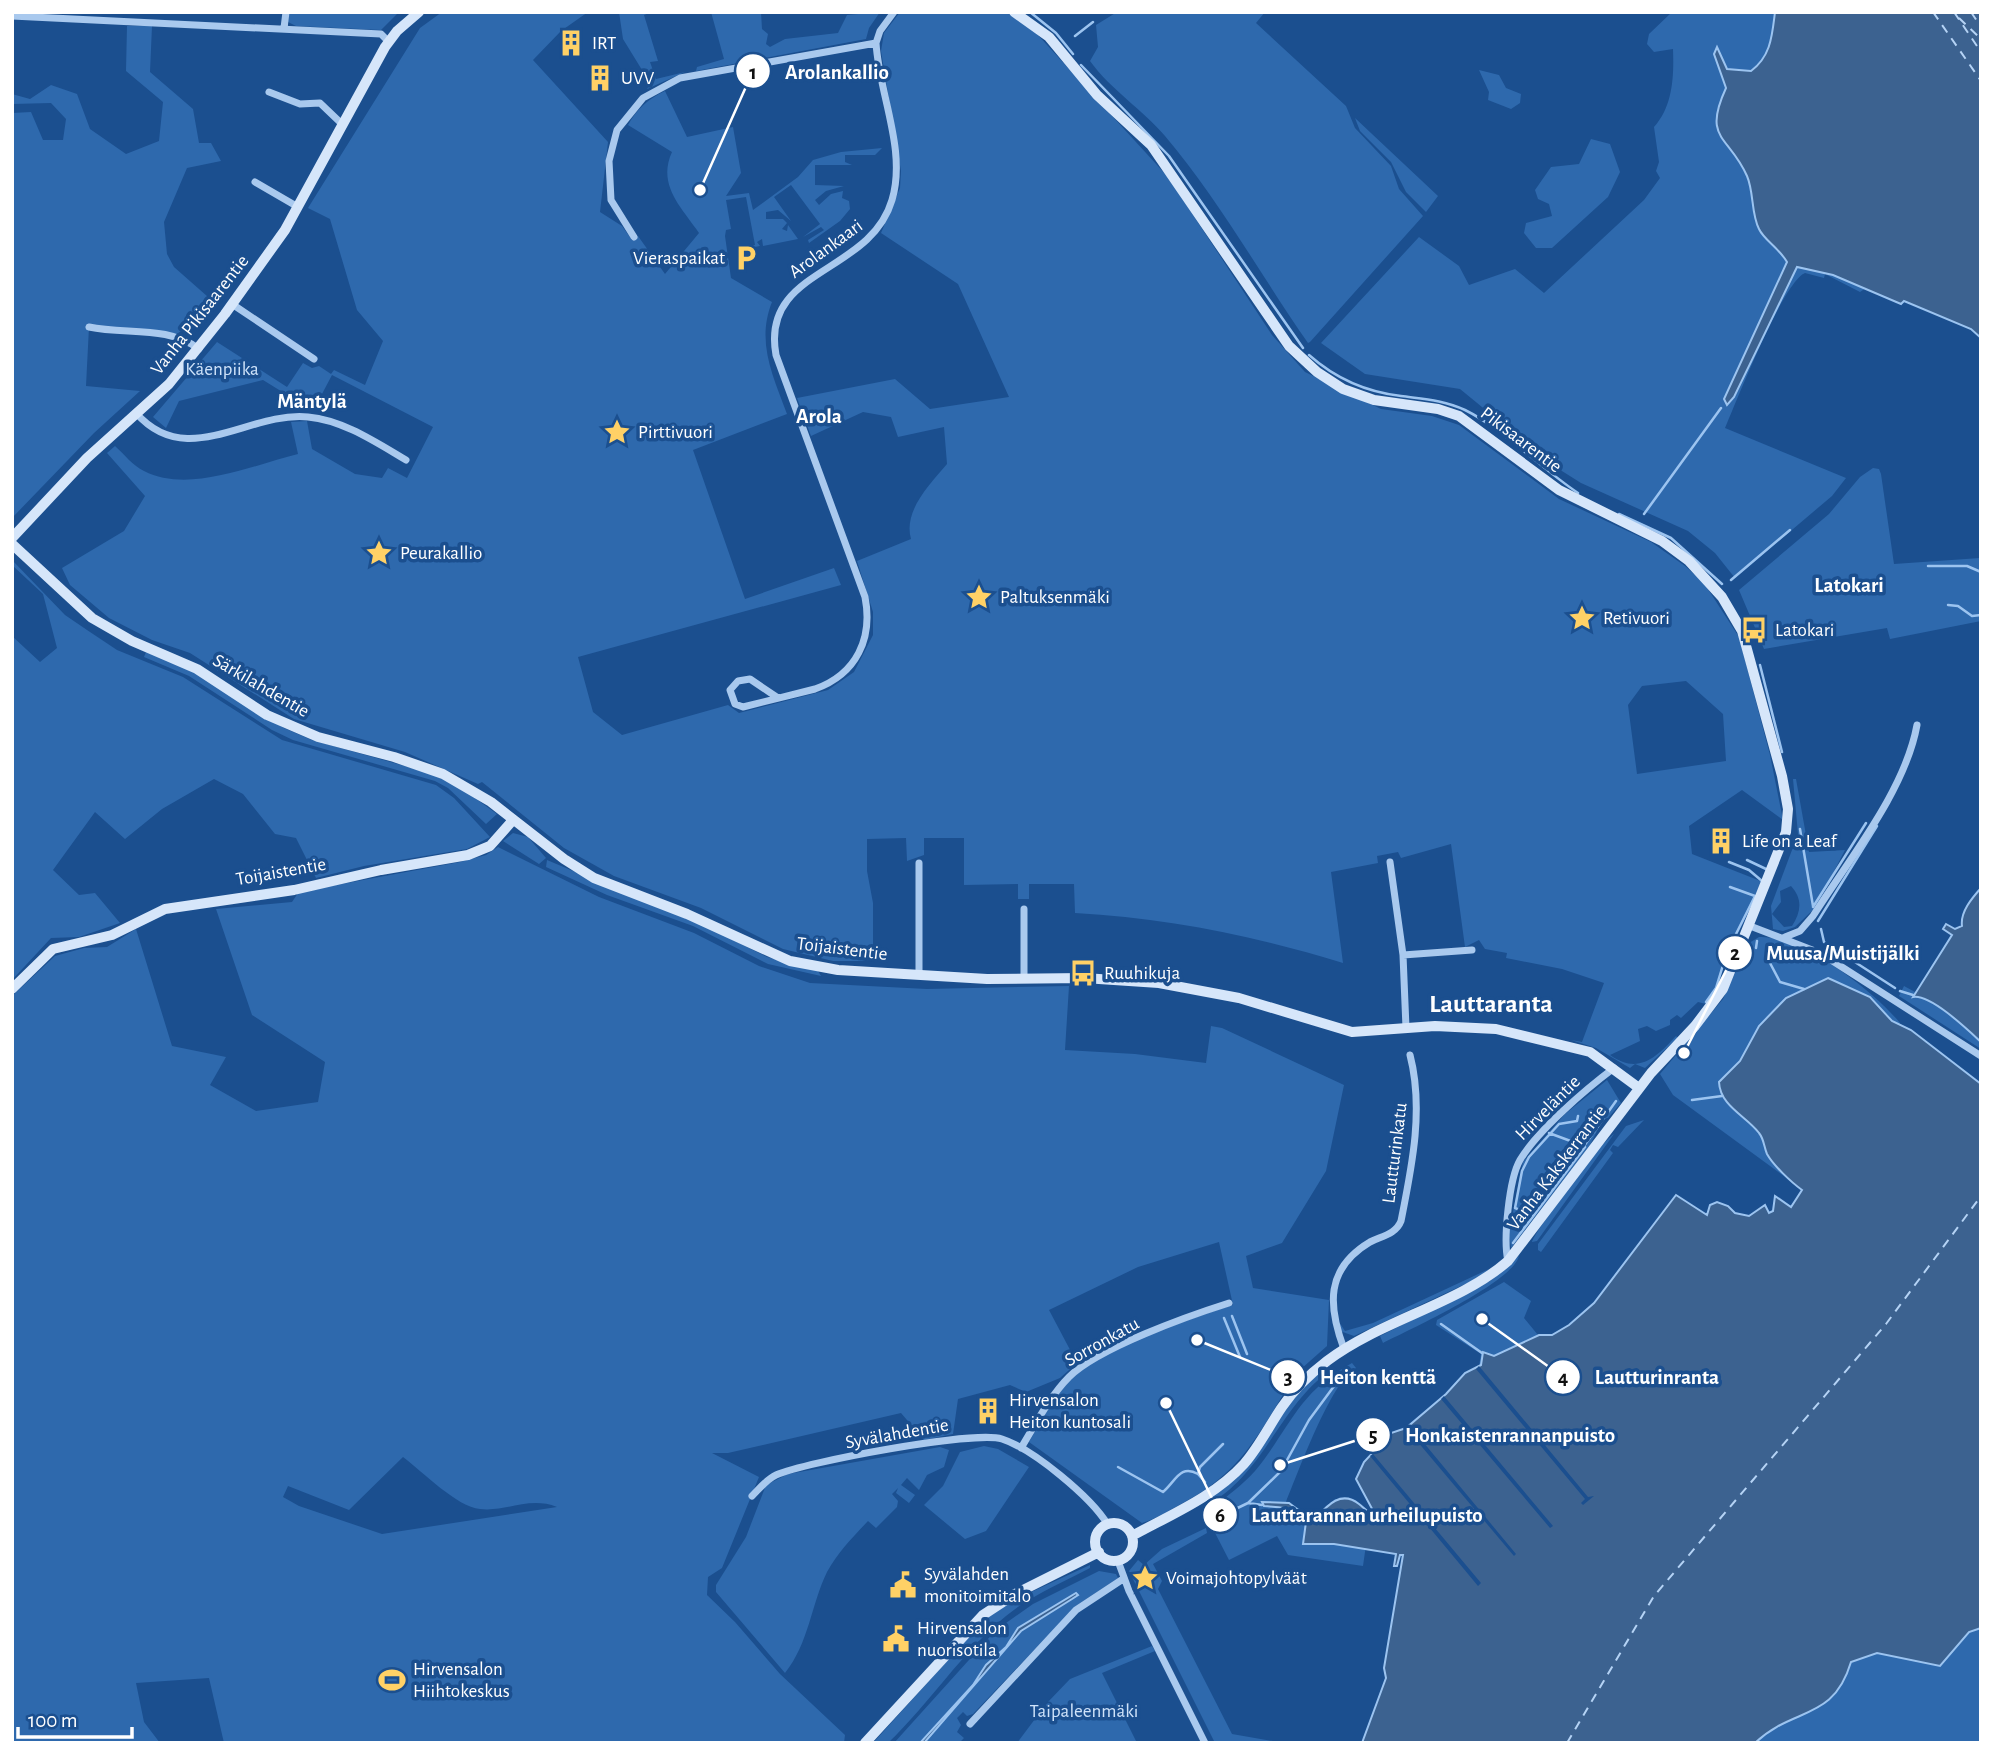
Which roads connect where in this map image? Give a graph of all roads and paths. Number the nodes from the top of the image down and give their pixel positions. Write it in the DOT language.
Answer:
graph roads {
  1 [pos="286,12"];
  2 [pos="419,12"];
  3 [pos="894,12"];
  4 [pos="1014,12"];
  5 [pos="12,16"];
  6 [pos="284,28"];
  7 [pos="389,42"];
  8 [pos="876,43"];
  9 [pos="269,92"];
  10 [pos="343,125"];
  11 [pos="256,182"];
  12 [pos="298,207"];
  13 [pos="634,237"];
  14 [pos="232,304"];
  15 [pos="89,327"];
  16 [pos="198,349"];
  17 [pos="314,359"];
  18 [pos="136,413"];
  19 [pos="406,460"];
  20 [pos="12,538"];
  21 [pos="12,544"];
  22 [pos="778,698"];
  23 [pos="1917,725"];
  24 [pos="513,820"];
  25 [pos="1390,862"];
  26 [pos="919,863"];
  27 [pos="1024,909"];
  28 [pos="1750,926"];
  29 [pos="1785,937"];
  30 [pos="1472,950"];
  31 [pos="1404,955"];
  32 [pos="919,974"];
  33 [pos="1024,978"];
  34 [pos="12,989"];
  35 [pos="1406,1028"];
  36 [pos="1410,1055"];
  37 [pos="1981,1056"];
  38 [pos="1614,1068"];
  39 [pos="1639,1088"];
  40 [pos="1508,1261"];
  41 [pos="1229,1303"];
  42 [pos="1344,1349"];
  43 [pos="1021,1448"];
  44 [pos="752,1496"];
  45 [pos="1108,1525"];
  46 [pos="1132,1536"];
  47 [pos="1098,1552"];
  48 [pos="1118,1561"];
  49 [pos="1123,1579"];
  50 [pos="970,1724"];
  51 [pos="865,1743"];
  52 [pos="1205,1743"];
  1 -- 6 [label="street"];
  2 -- 7 [label="street"];
  3 -- 8 [label="street"];
  4 -- 28 [label="street, Pikisaarentie"];
  5 -- 6 [label="street"];
  6 -- 7 [label="street"];
  7 -- 10 [label="street, Vanha Pikisaarentie"];
  8 -- 13 [label="street"];
  8 -- 22 [label="street, Arolankaari"];
  9 -- 10 [label="street"];
  10 -- 12 [label="street, Vanha Pikisaarentie"];
  11 -- 12 [label="street"];
  12 -- 14 [label="street, Vanha Pikisaarentie"];
  14 -- 16 [label="street, Vanha Pikisaarentie"];
  14 -- 17 [label="street"];
  15 -- 16 [label="street"];
  16 -- 18 [label="street, Vanha Pikisaarentie"];
  18 -- 19 [label="street"];
  18 -- 20 [label="street, Vanha Pikisaarentie"];
  21 -- 24 [label="street, Särkilahdentie"];
  22 -- 22 [label="street, Arolankaari"];
  23 -- 29 [label="street"];
  24 -- 32 [label="street, Toijaistentie"];
  24 -- 34 [label="street, Toijaistentie"];
  25 -- 31 [label="street"];
  26 -- 32 [label="street"];
  27 -- 33 [label="street"];
  28 -- 29 [label="street"];
  28 -- 39 [label="street, Vanha Kakskerrantie"];
  29 -- 37 [label="street"];
  30 -- 31 [label="street"];
  31 -- 35 [label="street"];
  32 -- 33 [label="street, Toijaistentie"];
  33 -- 35 [label="street, Toijaistentie"];
  35 -- 38 [label="street, Toijaistentie"];
  36 -- 42 [label="street, Lautturinkatu"];
  38 -- 39 [label="street, Toijaistentie"];
  38 -- 40 [label="street, Hirveläntie"];
  39 -- 40 [label="street, Vanha Kakskerrantie"];
  40 -- 42 [label="street, Vanha Kakskerrantie"];
  41 -- 43 [label="street, Sorronkatu"];
  42 -- 46 [label="street, Vanha Kakskerrantie"];
  43 -- 44 [label="street, Syvälahdentie"];
  43 -- 45 [label="street, Syvälahdentie"];
  45 -- 46 [label="street"];
  45 -- 47 [label="street"];
  46 -- 48 [label="street"];
  47 -- 48 [label="street"];
  47 -- 51 [label="street"];
  48 -- 49 [label="street"];
  49 -- 50 [label="street"];
  49 -- 52 [label="street"];
}
